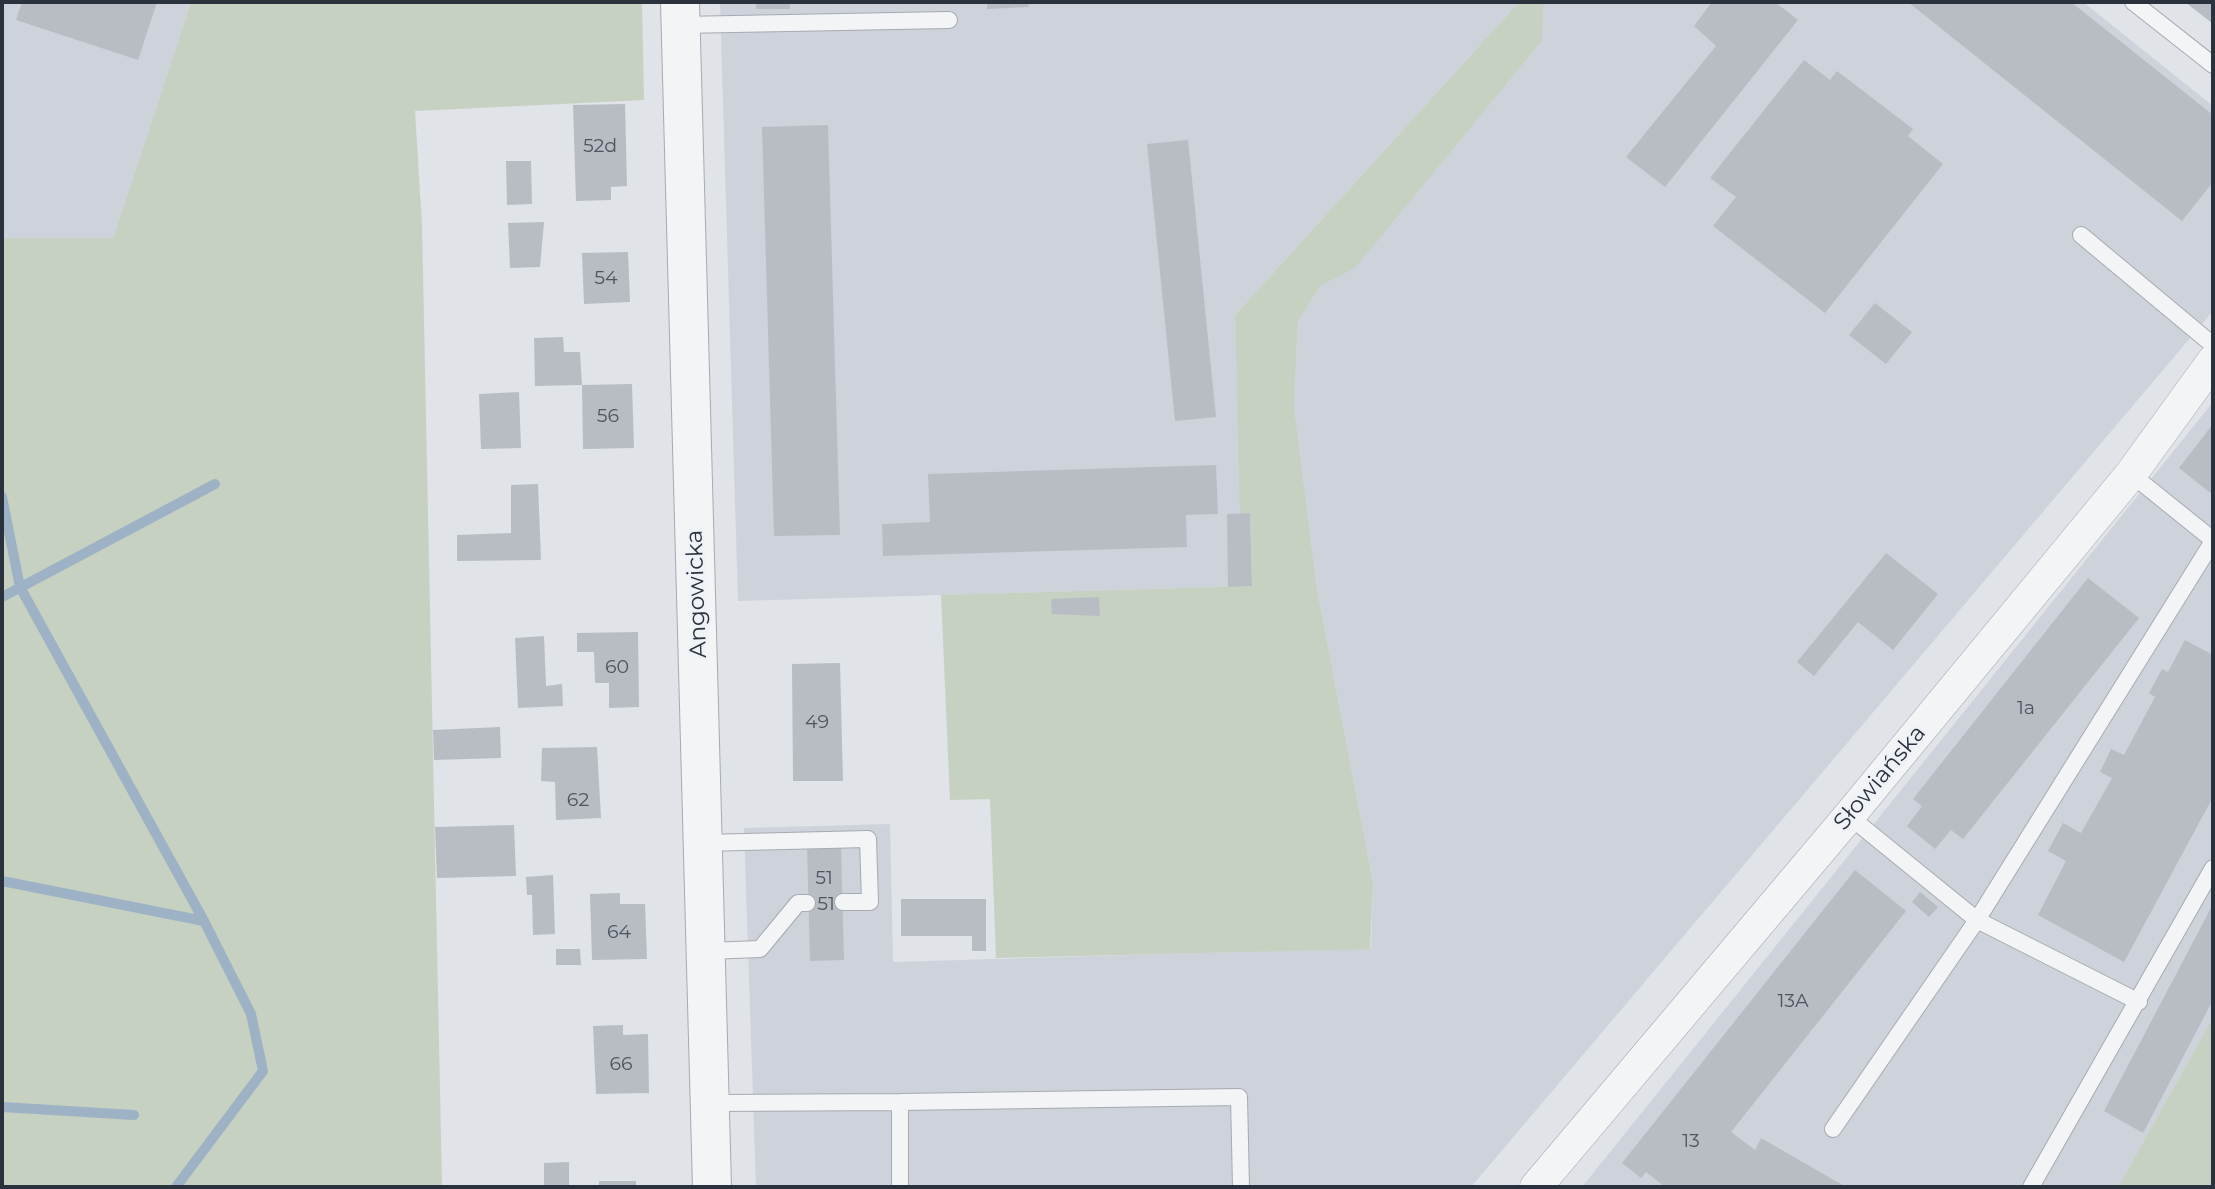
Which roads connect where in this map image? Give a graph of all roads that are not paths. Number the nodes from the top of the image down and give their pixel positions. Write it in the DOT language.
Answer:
graph roads {
  1 [pos="2133,2"];
  2 [pos="681,14"];
  3 [pos="949,20"];
  4 [pos="2213,65"];
  5 [pos="2081,235"];
  6 [pos="2213,345"];
  7 [pos="2213,361"];
  8 [pos="2131,474"];
  9 [pos="2213,541"];
  10 [pos="1849,816"];
  11 [pos="704,843"];
  12 [pos="2213,868"];
  13 [pos="843,902"];
  14 [pos="807,903"];
  15 [pos="1977,920"];
  16 [pos="706,951"];
  17 [pos="2139,1002"];
  18 [pos="900,1102"];
  19 [pos="711,1103"];
  20 [pos="1833,1129"];
  21 [pos="712,1187"];
  22 [pos="900,1187"];
  23 [pos="1241,1187"];
  24 [pos="1536,1187"];
  25 [pos="2031,1187"];
  1 -- 4 [label="lane"];
  2 -- 3 [label="lane"];
  2 -- 11 [label="street, Angowicka"];
  5 -- 6 [label="lane"];
  7 -- 8 [label="street, Słowiańska"];
  8 -- 9 [label="lane"];
  8 -- 10 [label="street, Słowiańska"];
  9 -- 15 [label="lane"];
  10 -- 15 [label="lane"];
  10 -- 24 [label="street, Słowiańska"];
  11 -- 13 [label="lane"];
  11 -- 16 [label="street, Angowicka"];
  12 -- 17 [label="lane"];
  14 -- 16 [label="lane"];
  15 -- 17 [label="lane"];
  15 -- 20 [label="lane"];
  16 -- 19 [label="street, Angowicka"];
  17 -- 25 [label="lane"];
  18 -- 19 [label="lane"];
  18 -- 22 [label="lane"];
  18 -- 23 [label="lane"];
  19 -- 21 [label="street, Angowicka"];
}
